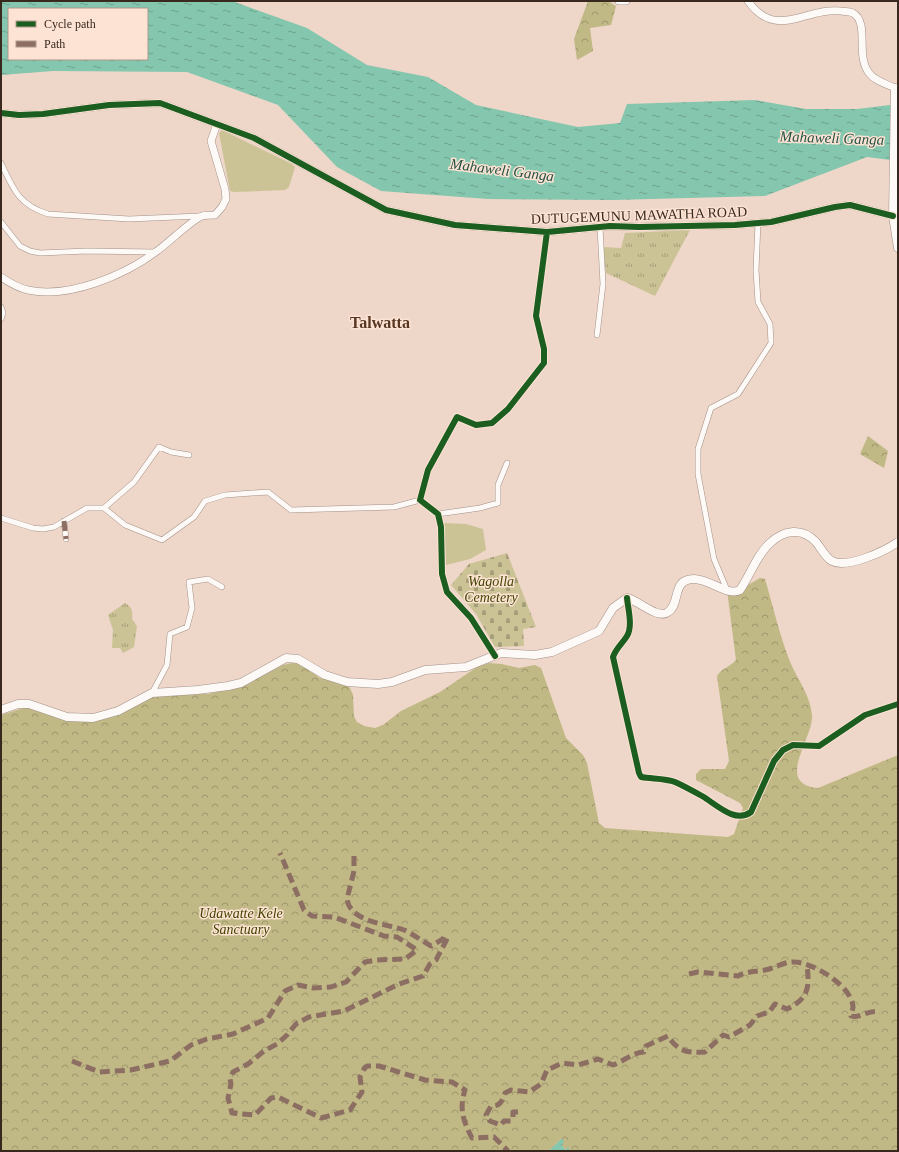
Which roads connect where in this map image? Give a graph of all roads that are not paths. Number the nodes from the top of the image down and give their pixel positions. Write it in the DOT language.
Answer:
graph roads {
  1 [pos="619,1"];
  2 [pos="626,1"];
  3 [pos="748,1"];
  4 [pos="895,91"];
  5 [pos="1,112"];
  6 [pos="217,124"];
  7 [pos="1,163"];
  8 [pos="201,216"];
  9 [pos="894,216"];
  10 [pos="1,222"];
  11 [pos="758,222"];
  12 [pos="600,227"];
  13 [pos="547,232"];
  14 [pos="898,248"];
  15 [pos="156,252"];
  16 [pos="1,277"];
  17 [pos="1,307"];
  18 [pos="1,319"];
  19 [pos="597,335"];
  20 [pos="189,455"];
  21 [pos="507,463"];
  22 [pos="420,500"];
  23 [pos="104,508"];
  24 [pos="438,514"];
  25 [pos="1,518"];
  26 [pos="64,521"];
  27 [pos="66,539"];
  28 [pos="898,542"];
  29 [pos="222,587"];
  30 [pos="727,590"];
  31 [pos="627,598"];
  32 [pos="495,656"];
  33 [pos="152,692"];
  34 [pos="898,704"];
  35 [pos="1,710"];
  1 -- 2 [label="street"];
  3 -- 4 [label="street"];
  4 -- 9 [label="main road"];
  5 -- 6 [label="street, DUTUGEMUNU MAWATHA ROAD"];
  6 -- 8 [label="street"];
  6 -- 13 [label="street, DUTUGEMUNU MAWATHA ROAD"];
  7 -- 8 [label="street"];
  8 -- 15 [label="street"];
  9 -- 11 [label="street, DUTUGEMUNU MAWATHA ROAD"];
  9 -- 14 [label="main road"];
  10 -- 15 [label="street"];
  11 -- 12 [label="street, DUTUGEMUNU MAWATHA ROAD"];
  11 -- 30 [label="street"];
  12 -- 13 [label="street, DUTUGEMUNU MAWATHA ROAD"];
  12 -- 19 [label="street"];
  13 -- 22 [label="street"];
  15 -- 16 [label="street"];
  17 -- 18 [label="street"];
  20 -- 23 [label="street"];
  21 -- 24 [label="street"];
  22 -- 23 [label="street"];
  22 -- 24 [label="street"];
  23 -- 26 [label="street"];
  24 -- 32 [label="street"];
  25 -- 26 [label="street"];
  26 -- 27 [label="street"];
  28 -- 30 [label="main road"];
  29 -- 33 [label="street"];
  30 -- 31 [label="main road"];
  31 -- 32 [label="main road"];
  31 -- 34 [label="street"];
  32 -- 33 [label="main road"];
  33 -- 35 [label="main road"];
}
